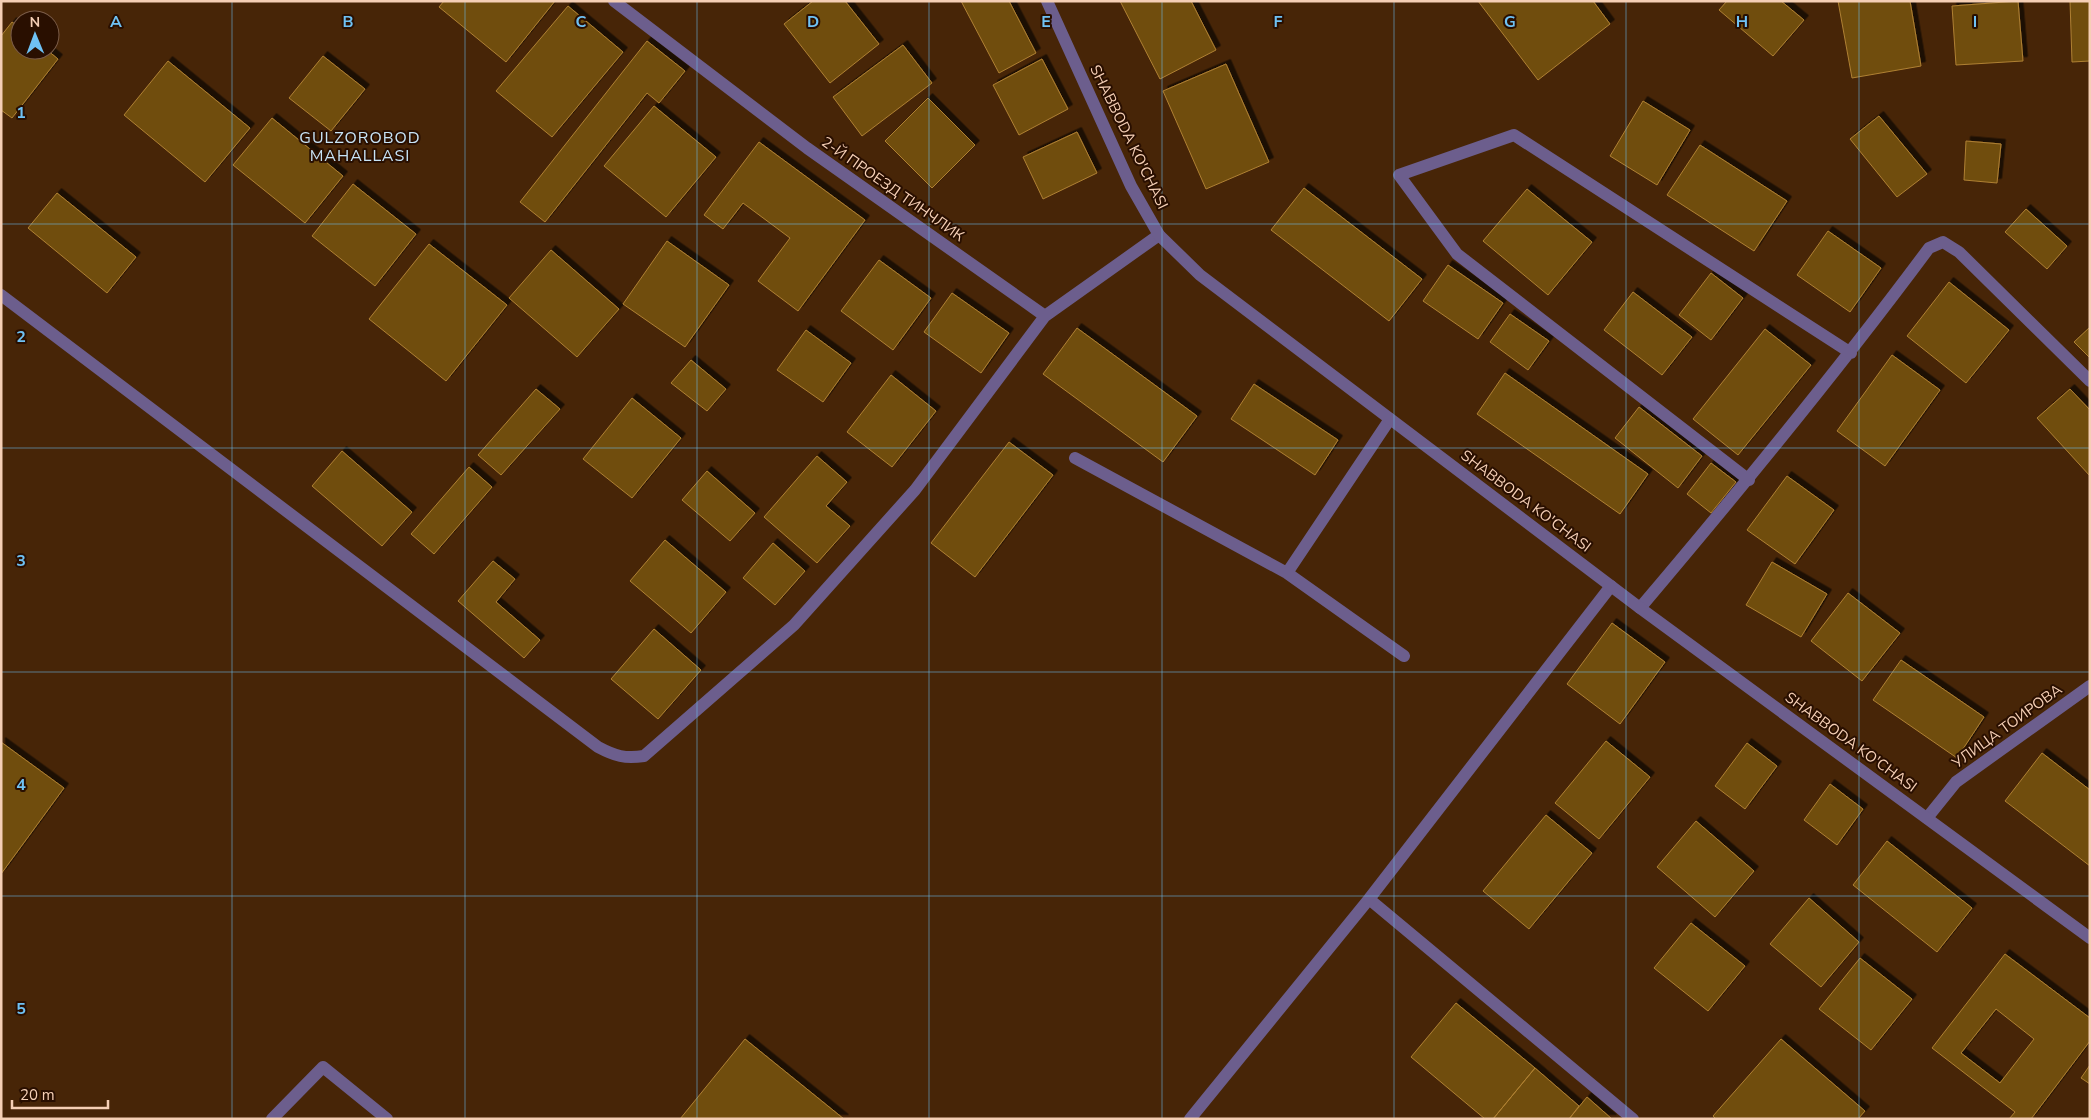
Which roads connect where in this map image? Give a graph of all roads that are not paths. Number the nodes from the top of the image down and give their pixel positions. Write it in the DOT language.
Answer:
graph roads {
  1 [pos="614,1"];
  2 [pos="1047,1"];
  3 [pos="1159,235"];
  4 [pos="1,295"];
  5 [pos="1045,316"];
  6 [pos="1851,353"];
  7 [pos="2090,381"];
  8 [pos="1390,419"];
  9 [pos="1075,458"];
  10 [pos="1749,480"];
  11 [pos="1287,573"];
  12 [pos="1610,586"];
  13 [pos="1640,608"];
  14 [pos="1404,656"];
  15 [pos="2090,686"];
  16 [pos="1927,818"];
  17 [pos="1369,899"];
  18 [pos="2090,938"];
  19 [pos="272,1119"];
  20 [pos="387,1119"];
  21 [pos="1190,1119"];
  22 [pos="1633,1119"];
  1 -- 5 [label="street, 2-Й ПРОЕЗД ТИНЧЛИК"];
  2 -- 3 [label="street, SHABBODA KO'CHASI"];
  3 -- 5 [label="street"];
  3 -- 8 [label="street, SHABBODA KO'CHASI"];
  4 -- 5 [label="street"];
  6 -- 7 [label="street"];
  6 -- 10 [label="street"];
  6 -- 10 [label="street"];
  8 -- 11 [label="street"];
  8 -- 12 [label="street, SHABBODA KO'CHASI"];
  9 -- 11 [label="street"];
  10 -- 13 [label="street"];
  11 -- 14 [label="street"];
  12 -- 13 [label="street, SHABBODA KO'CHASI"];
  12 -- 17 [label="street"];
  13 -- 16 [label="street, SHABBODA KO'CHASI"];
  15 -- 16 [label="street, УЛИЦА ТОИРОВА"];
  16 -- 18 [label="street, SHABBODA KO'CHASI"];
  17 -- 21 [label="street"];
  17 -- 22 [label="street"];
  19 -- 20 [label="street"];
}
